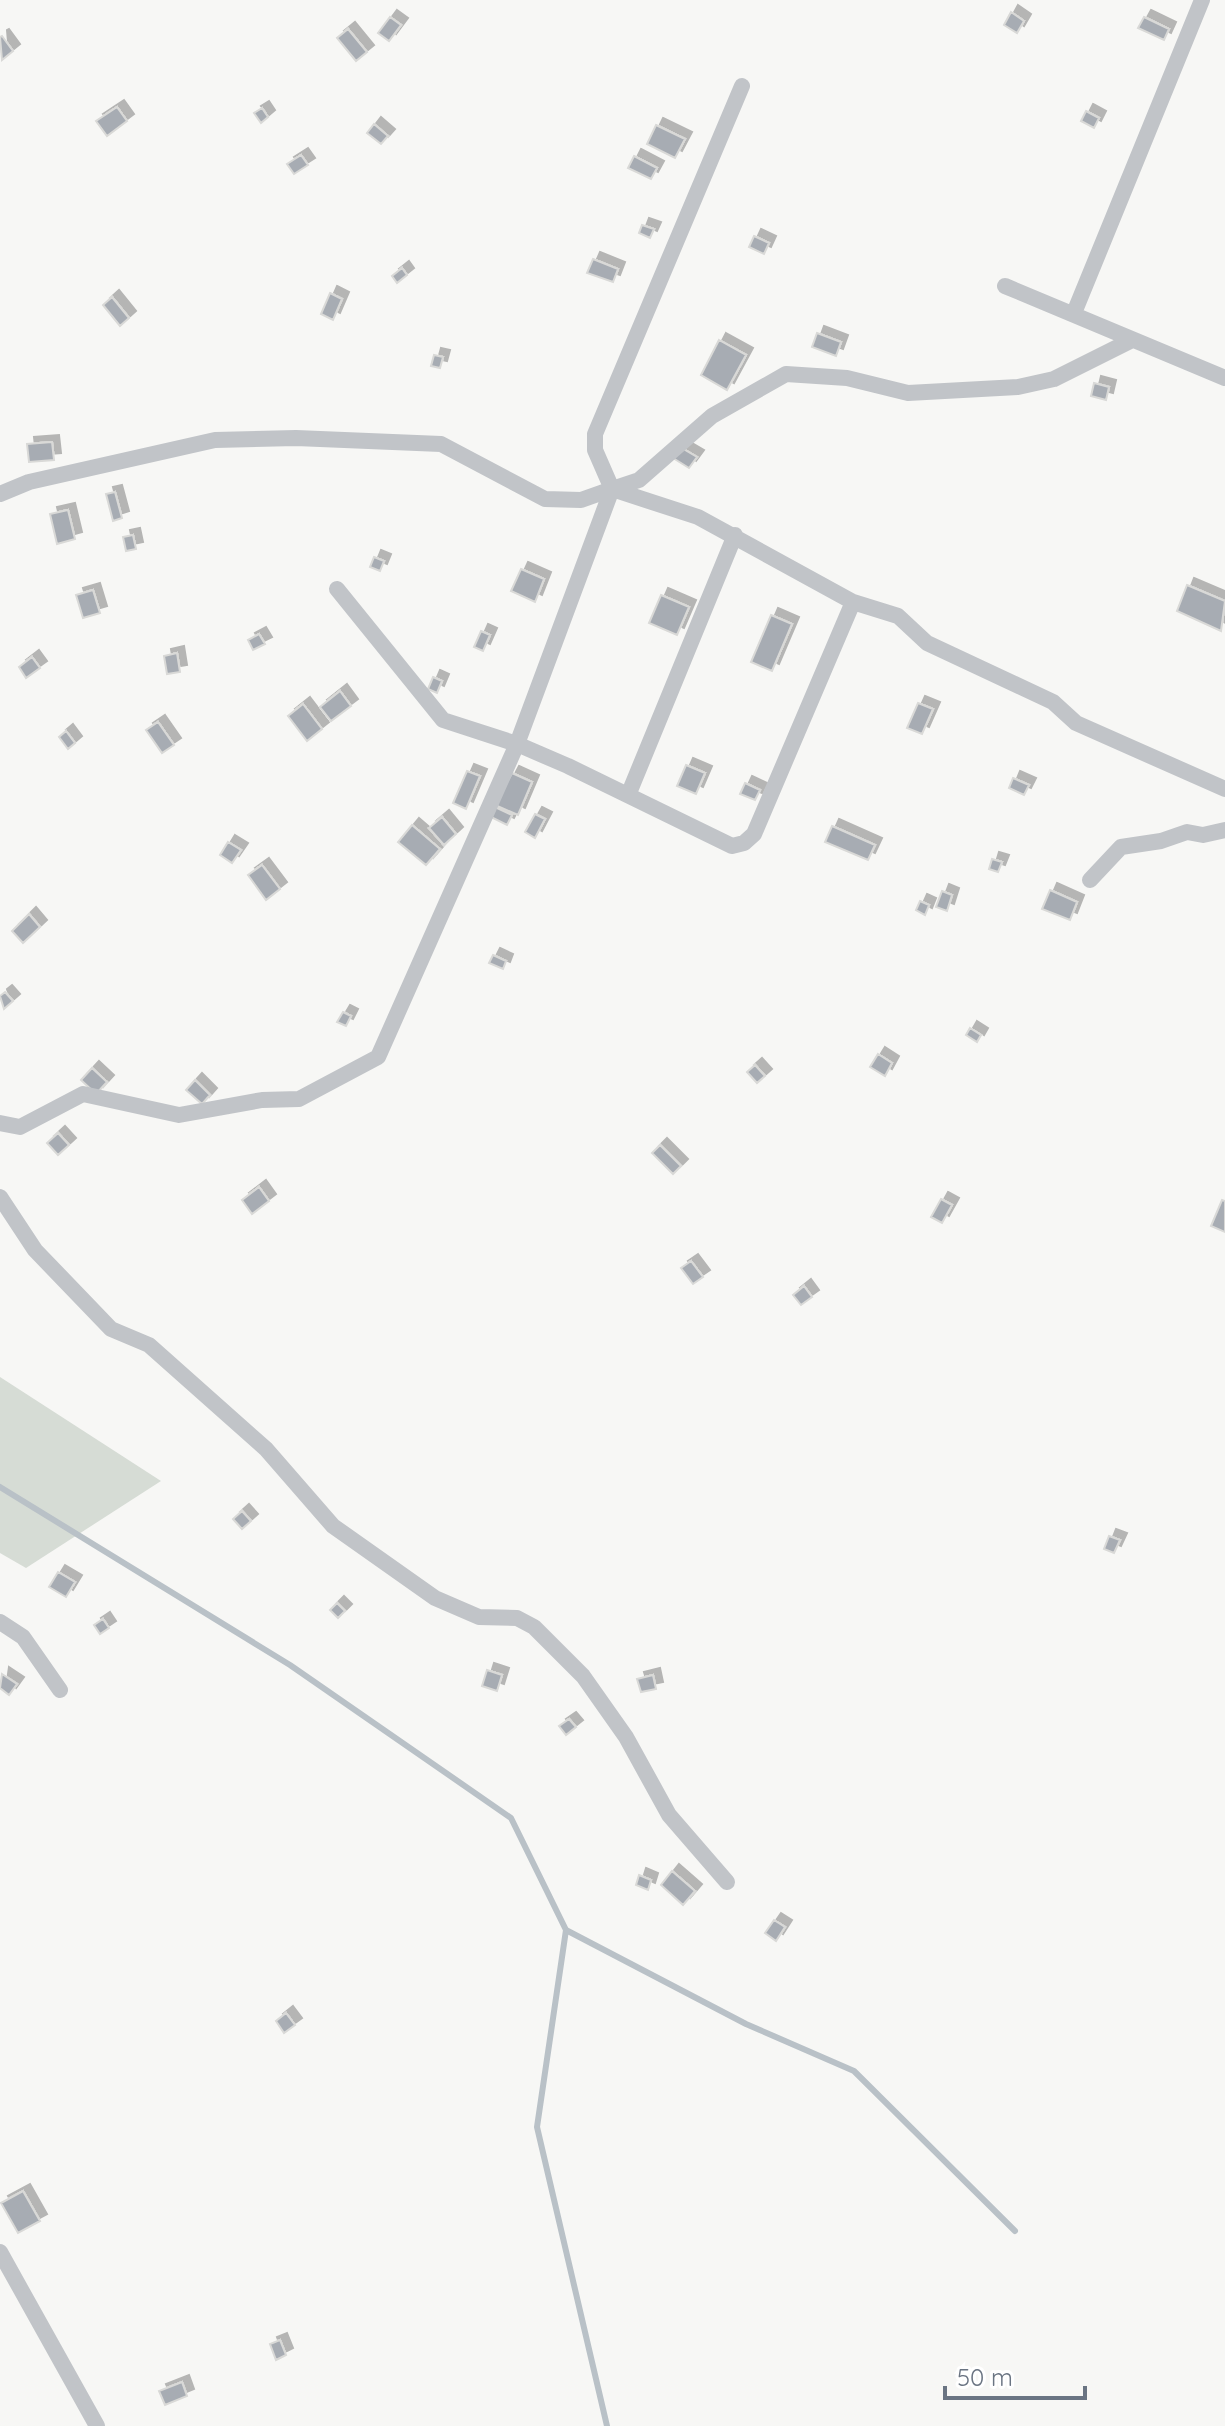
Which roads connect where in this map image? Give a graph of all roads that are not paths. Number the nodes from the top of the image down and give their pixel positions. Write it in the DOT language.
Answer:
graph roads {
  1 [pos="1202,0"];
  2 [pos="742,86"];
  3 [pos="1005,286"];
  4 [pos="1074,313"];
  5 [pos="1132,340"];
  6 [pos="1225,378"];
  7 [pos="612,489"];
  8 [pos="0,494"];
  9 [pos="735,535"];
  10 [pos="337,589"];
  11 [pos="853,602"];
  12 [pos="517,744"];
  13 [pos="1225,789"];
  14 [pos="629,793"];
  15 [pos="1225,830"];
  16 [pos="1090,880"];
  17 [pos="0,1123"];
  18 [pos="0,1197"];
  19 [pos="0,1622"];
  20 [pos="60,1690"];
  21 [pos="727,1882"];
  22 [pos="0,2252"];
  23 [pos="97,2426"];
  1 -- 4 [label="street"];
  2 -- 7 [label="street"];
  3 -- 4 [label="street"];
  4 -- 5 [label="street"];
  5 -- 6 [label="street"];
  5 -- 7 [label="street"];
  7 -- 8 [label="street"];
  7 -- 9 [label="street"];
  7 -- 12 [label="street"];
  9 -- 11 [label="street"];
  9 -- 14 [label="street"];
  10 -- 12 [label="street"];
  11 -- 13 [label="street"];
  11 -- 14 [label="street"];
  12 -- 14 [label="street"];
  12 -- 17 [label="street"];
  15 -- 16 [label="street"];
  18 -- 21 [label="street"];
  19 -- 20 [label="street"];
  22 -- 23 [label="street"];
}
